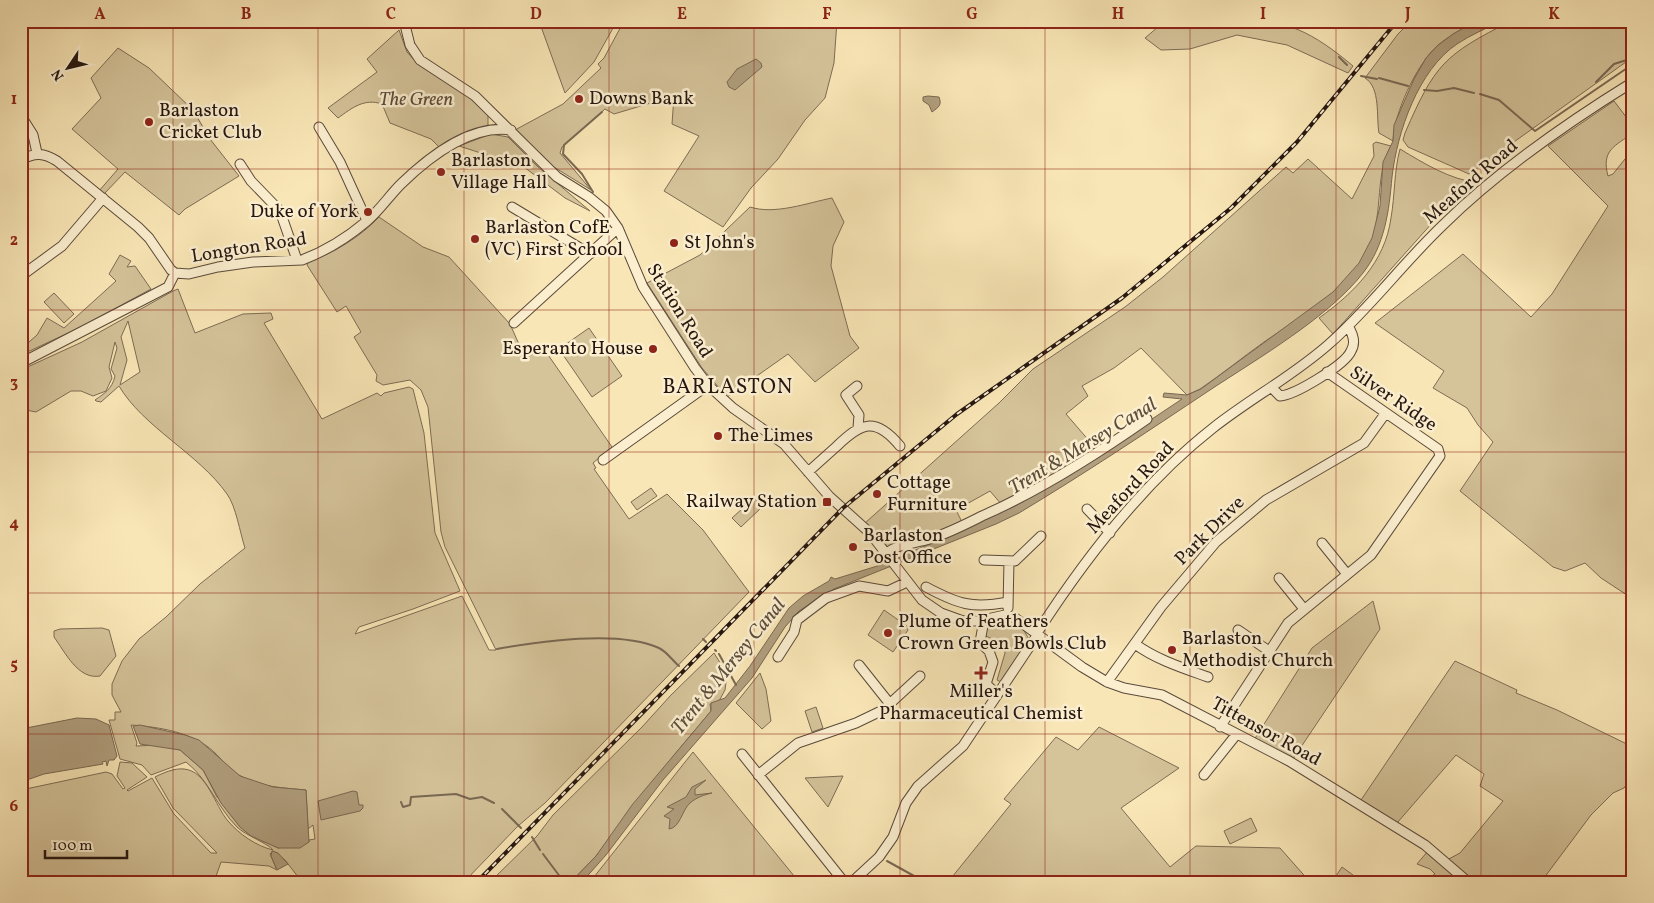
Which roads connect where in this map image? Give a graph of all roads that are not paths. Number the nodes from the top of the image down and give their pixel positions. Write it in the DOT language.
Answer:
graph roads {
  1 [pos="404,21"];
  2 [pos="1633,82"];
  3 [pos="496,113"];
  4 [pos="21,116"];
  5 [pos="319,127"];
  6 [pos="490,129"];
  7 [pos="511,130"];
  8 [pos="37,153"];
  9 [pos="21,160"];
  10 [pos="240,164"];
  11 [pos="103,198"];
  12 [pos="512,206"];
  13 [pos="367,221"];
  14 [pos="618,228"];
  15 [pos="590,254"];
  16 [pos="297,260"];
  17 [pos="175,273"];
  18 [pos="21,276"];
  19 [pos="514,323"];
  20 [pos="1348,326"];
  21 [pos="21,363"];
  22 [pos="1327,372"];
  23 [pos="708,385"];
  24 [pos="857,386"];
  25 [pos="1272,388"];
  26 [pos="1386,414"];
  27 [pos="1147,419"];
  28 [pos="858,428"];
  29 [pos="900,446"];
  30 [pos="604,460"];
  31 [pos="808,472"];
  32 [pos="1087,509"];
  33 [pos="1110,533"];
  34 [pos="1041,536"];
  35 [pos="1322,543"];
  36 [pos="888,556"];
  37 [pos="984,560"];
  38 [pos="1009,561"];
  39 [pos="1347,574"];
  40 [pos="1279,578"];
  41 [pos="907,582"];
  42 [pos="926,587"];
  43 [pos="1008,602"];
  44 [pos="1304,609"];
  45 [pos="1008,616"];
  46 [pos="984,620"];
  47 [pos="1238,630"];
  48 [pos="1038,633"];
  49 [pos="1135,644"];
  50 [pos="1269,652"];
  51 [pos="778,657"];
  52 [pos="859,665"];
  53 [pos="920,676"];
  54 [pos="1208,676"];
  55 [pos="1107,682"];
  56 [pos="996,693"];
  57 [pos="890,704"];
  58 [pos="1220,727"];
  59 [pos="1236,735"];
  60 [pos="742,754"];
  61 [pos="758,775"];
  62 [pos="1204,775"];
  63 [pos="844,882"];
  64 [pos="852,882"];
  65 [pos="1468,882"];
  1 -- 3 [label="street, Station Road"];
  2 -- 20 [label="street, Meaford Road"];
  3 -- 6 [label="street"];
  3 -- 7 [label="street, Station Road"];
  4 -- 8 [label="street"];
  5 -- 13 [label="street"];
  6 -- 7 [label="street, Longton Road"];
  6 -- 13 [label="street, Longton Road"];
  7 -- 14 [label="street, Station Road"];
  8 -- 9 [label="street"];
  8 -- 11 [label="street, Longton Road"];
  10 -- 16 [label="street"];
  11 -- 17 [label="street, Longton Road"];
  11 -- 18 [label="street"];
  12 -- 15 [label="street"];
  13 -- 16 [label="street, Longton Road"];
  14 -- 15 [label="street"];
  14 -- 23 [label="street, Station Road"];
  15 -- 19 [label="street"];
  16 -- 17 [label="street, Longton Road"];
  17 -- 21 [label="street"];
  20 -- 22 [label="street"];
  20 -- 25 [label="street, Meaford Road"];
  22 -- 25 [label="street"];
  22 -- 26 [label="street, Silver Ridge"];
  23 -- 30 [label="street"];
  23 -- 31 [label="street, Station Road"];
  24 -- 28 [label="street"];
  25 -- 33 [label="street, Meaford Road"];
  26 -- 39 [label="street, Silver Ridge"];
  26 -- 49 [label="street, Park Drive"];
  27 -- 36 [label="street"];
  28 -- 29 [label="street"];
  28 -- 31 [label="street"];
  31 -- 36 [label="street, Station Road"];
  32 -- 33 [label="street"];
  33 -- 48 [label="street, Meaford Road"];
  34 -- 38 [label="street"];
  35 -- 39 [label="street"];
  36 -- 41 [label="street, Station Road"];
  37 -- 38 [label="street"];
  38 -- 43 [label="street"];
  39 -- 44 [label="street"];
  40 -- 44 [label="street"];
  41 -- 46 [label="street"];
  41 -- 51 [label="street"];
  42 -- 43 [label="street"];
  43 -- 45 [label="street"];
  44 -- 50 [label="street"];
  45 -- 46 [label="street"];
  45 -- 48 [label="street"];
  46 -- 56 [label="street"];
  47 -- 50 [label="street"];
  48 -- 55 [label="street, Tittensor Road"];
  48 -- 56 [label="street, Meaford Road"];
  49 -- 54 [label="street"];
  49 -- 55 [label="street, Park Drive"];
  50 -- 58 [label="street"];
  52 -- 57 [label="street"];
  53 -- 57 [label="street"];
  55 -- 58 [label="street, Tittensor Road"];
  56 -- 64 [label="street, Meaford Road"];
  57 -- 61 [label="street"];
  58 -- 59 [label="street, Tittensor Road"];
  59 -- 62 [label="street"];
  59 -- 65 [label="street, Tittensor Road"];
  60 -- 61 [label="street"];
  61 -- 63 [label="street"];
}
